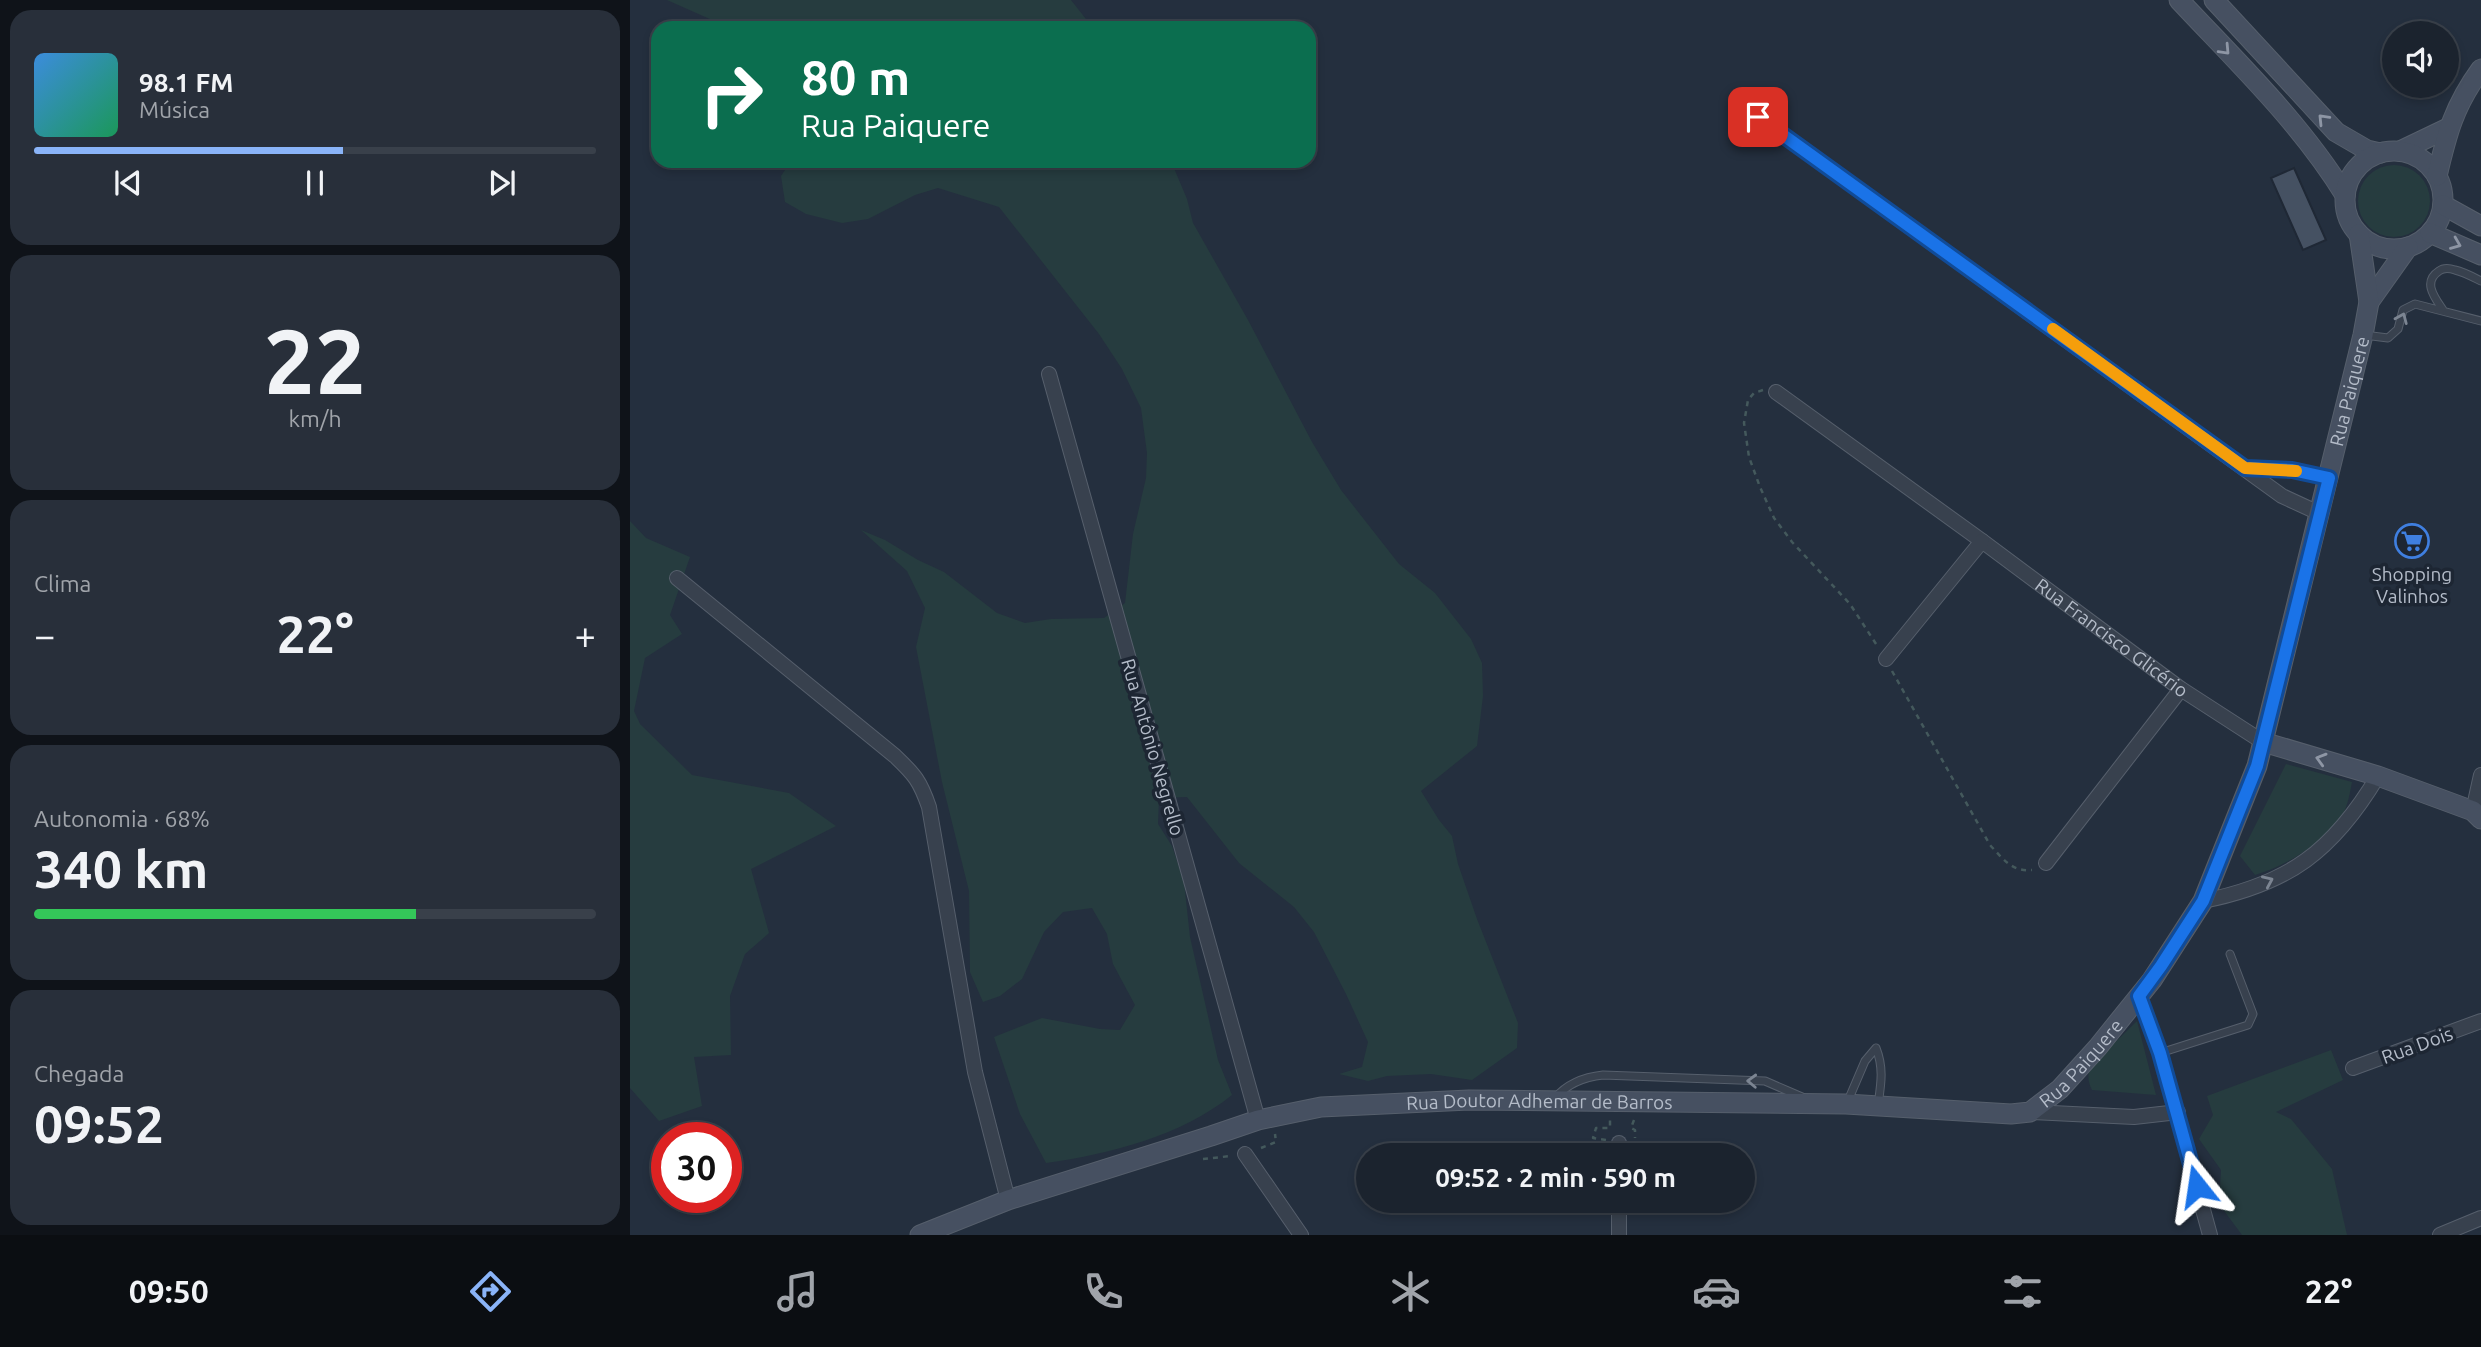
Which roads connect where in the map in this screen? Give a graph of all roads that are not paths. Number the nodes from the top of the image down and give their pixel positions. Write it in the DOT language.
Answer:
graph roads {
  1 [pos="2179,0"];
  2 [pos="2214,0"];
  3 [pos="2481,69"];
  4 [pos="1736,101"];
  5 [pos="2448,128"];
  6 [pos="2400,151"];
  7 [pos="2380,153"];
  8 [pos="2437,176"];
  9 [pos="2345,195"];
  10 [pos="2443,205"];
  11 [pos="2481,226"];
  12 [pos="2430,233"];
  13 [pos="2359,234"];
  14 [pos="2408,247"];
  15 [pos="2481,255"];
  16 [pos="2481,281"];
  17 [pos="2369,302"];
  18 [pos="2443,311"];
  19 [pos="2481,321"];
  20 [pos="2363,335"];
  21 [pos="1049,374"];
  22 [pos="1776,392"];
  23 [pos="2245,468"];
  24 [pos="2329,478"];
  25 [pos="2321,514"];
  26 [pos="1982,541"];
  27 [pos="677,578"];
  28 [pos="1886,659"];
  29 [pos="2181,689"];
  30 [pos="2263,742"];
  31 [pos="2481,775"];
  32 [pos="2378,776"];
  33 [pos="2477,815"];
  34 [pos="2046,863"];
  35 [pos="2203,901"];
  36 [pos="2230,954"];
  37 [pos="2139,996"];
  38 [pos="2481,1021"];
  39 [pos="2160,1053"];
  40 [pos="2353,1068"];
  41 [pos="1553,1101"];
  42 [pos="1815,1104"];
  43 [pos="1846,1104"];
  44 [pos="1878,1106"];
  45 [pos="2030,1112"];
  46 [pos="2178,1112"];
  47 [pos="1262,1119"];
  48 [pos="1245,1154"];
  49 [pos="1008,1200"];
  50 [pos="1619,1213"];
  51 [pos="2481,1218"];
  52 [pos="920,1235"];
  53 [pos="1301,1235"];
  54 [pos="1619,1235"];
  55 [pos="2210,1235"];
  56 [pos="2440,1235"];
  1 -- 9 [label="street, one-way"];
  7 -- 2 [label="street, one-way"];
  3 -- 5 [label="street"];
  4 -- 23 [label="street"];
  5 -- 6 [label="street"];
  5 -- 8 [label="street"];
  6 -- 7 [label="street"];
  6 -- 8 [label="street"];
  7 -- 9 [label="street"];
  8 -- 10 [label="street"];
  9 -- 13 [label="street"];
  10 -- 11 [label="street"];
  10 -- 12 [label="street"];
  12 -- 14 [label="street"];
  12 -- 15 [label="street, one-way"];
  13 -- 14 [label="street"];
  13 -- 17 [label="street, Rua Paiquere"];
  14 -- 17 [label="street, Rua Paiquere"];
  16 -- 18 [label="lane"];
  17 -- 20 [label="street, Rua Paiquere"];
  18 -- 19 [label="lane"];
  20 -- 18 [label="lane, one-way"];
  20 -- 24 [label="street, Rua Paiquere"];
  21 -- 47 [label="street, Rua Antônio Negrello"];
  22 -- 26 [label="street, Rua Francisco Glicério"];
  23 -- 24 [label="street"];
  23 -- 25 [label="street"];
  24 -- 25 [label="street, Rua Paiquere"];
  25 -- 30 [label="street, Rua Paiquere"];
  26 -- 28 [label="street"];
  26 -- 29 [label="street, Rua Francisco Glicério"];
  27 -- 49 [label="street"];
  29 -- 30 [label="street, Rua Francisco Glicério"];
  29 -- 34 [label="street"];
  32 -- 30 [label="street, Rua Francisco Glicério, one-way"];
  30 -- 35 [label="street, Rua Paiquere"];
  31 -- 33 [label="street"];
  32 -- 33 [label="street, Rua Francisco Glicério"];
  35 -- 32 [label="street, one-way"];
  35 -- 37 [label="street, Rua Paiquere"];
  36 -- 39 [label="lane"];
  37 -- 39 [label="street"];
  37 -- 45 [label="street, Rua Paiquere"];
  38 -- 40 [label="street, Rua Dois"];
  39 -- 46 [label="street"];
  41 -- 42 [label="street, Rua Doutor Adhemar de Barros"];
  42 -- 41 [label="lane, one-way"];
  41 -- 47 [label="street, Rua Doutor Adhemar de Barros"];
  42 -- 43 [label="street, Rua Doutor Adhemar de Barros"];
  43 -- 44 [label="street, Rua Doutor Adhemar de Barros"];
  43 -- 44 [label="lane"];
  44 -- 45 [label="street, Rua Doutor Adhemar de Barros"];
  45 -- 46 [label="street, Rua Doutor Adhemar de Barros"];
  46 -- 55 [label="street"];
  47 -- 49 [label="street, Rua Doutor Adhemar de Barros"];
  48 -- 53 [label="street"];
  49 -- 52 [label="street, Rua Doutor Adhemar de Barros"];
  50 -- 54 [label="street"];
  51 -- 56 [label="street"];
}
